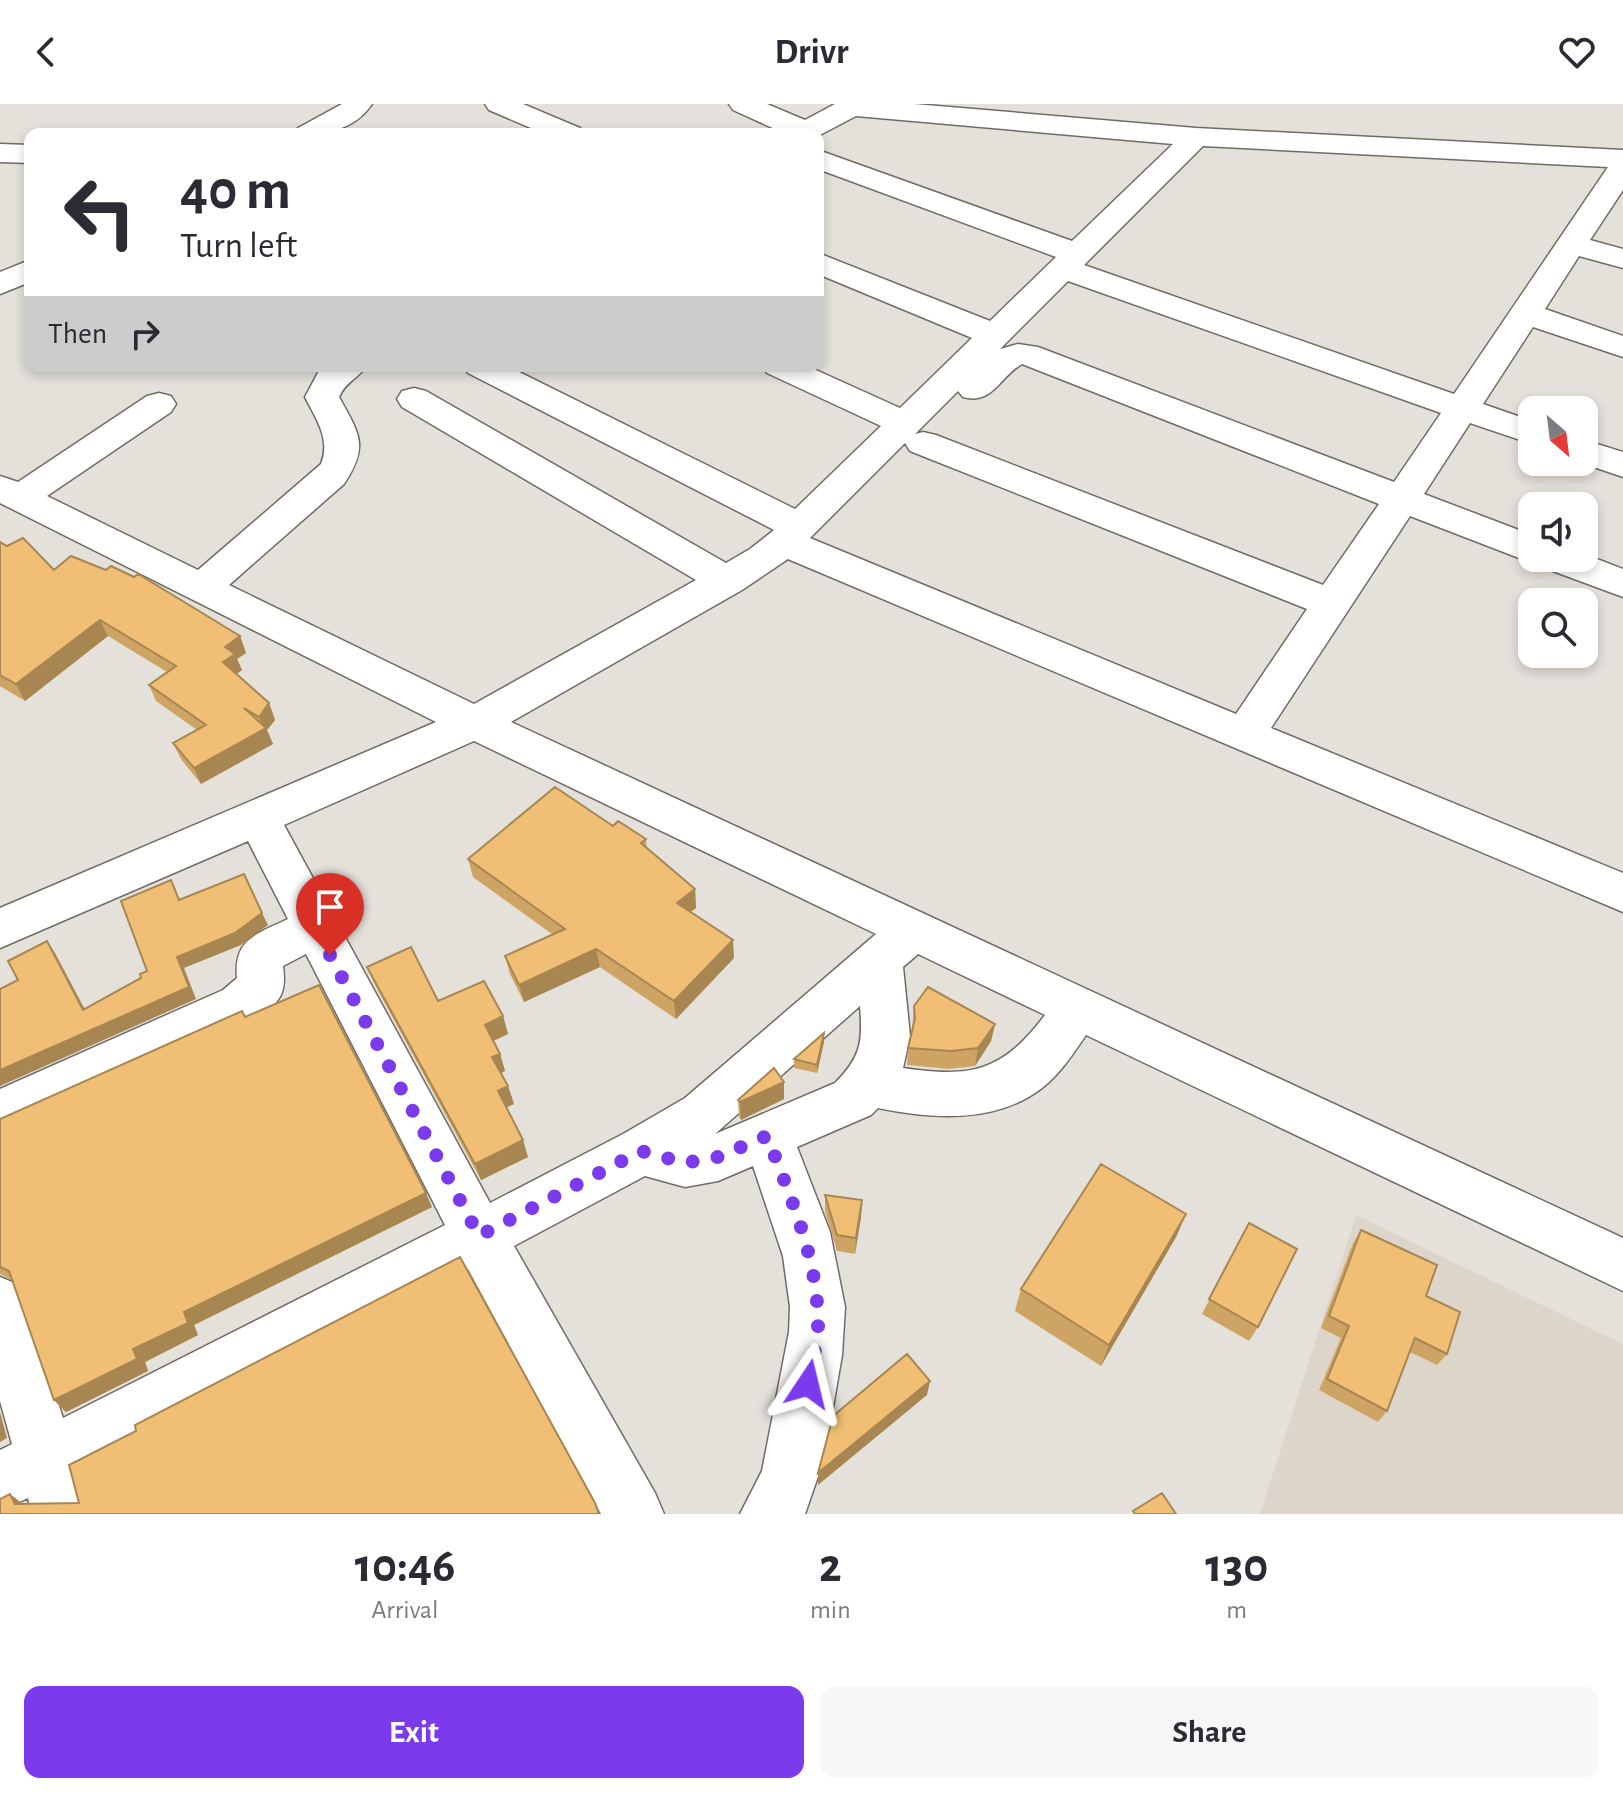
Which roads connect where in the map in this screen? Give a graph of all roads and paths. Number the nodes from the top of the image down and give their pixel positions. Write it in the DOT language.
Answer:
graph roads {
  1 [pos="358,104"];
  2 [pos="499,104"];
  3 [pos="743,104"];
  4 [pos="1068,104"];
  5 [pos="854,106"];
  6 [pos="1248,112"];
  7 [pos="1040,124"];
  8 [pos="319,128"];
  9 [pos="556,128"];
  10 [pos="794,128"];
  11 [pos="811,128"];
  12 [pos="1207,138"];
  13 [pos="0,153"];
  14 [pos="24,154"];
  15 [pos="1623,159"];
  16 [pos="824,161"];
  17 [pos="1623,167"];
  18 [pos="1571,244"];
  19 [pos="1623,259"];
  20 [pos="1070,261"];
  21 [pos="824,265"];
  22 [pos="24,273"];
  23 [pos="0,284"];
  24 [pos="1525,313"];
  25 [pos="995,335"];
  26 [pos="1623,347"];
  27 [pos="339,372"];
  28 [pos="491,372"];
  29 [pos="791,372"];
  30 [pos="414,399"];
  31 [pos="159,404"];
  32 [pos="1462,408"];
  33 [pos="1518,428"];
  34 [pos="914,433"];
  35 [pos="1598,456"];
  36 [pos="1623,465"];
  37 [pos="10,492"];
  38 [pos="1403,498"];
  39 [pos="799,541"];
  40 [pos="1518,543"];
  41 [pos="1592,572"];
  42 [pos="728,581"];
  43 [pos="1623,584"];
  44 [pos="202,587"];
  45 [pos="1332,604"];
  46 [pos="475,723"];
  47 [pos="1244,735"];
  48 [pos="258,818"];
  49 [pos="1623,893"];
  50 [pos="315,927"];
  51 [pos="0,929"];
  52 [pos="896,945"];
  53 [pos="1078,1008"];
  54 [pos="871,1084"];
  55 [pos="0,1113"];
  56 [pos="767,1136"];
  57 [pos="641,1151"];
  58 [pos="479,1236"];
  59 [pos="1623,1265"];
  60 [pos="0,1304"];
  61 [pos="23,1469"];
  62 [pos="62,1514"];
  63 [pos="634,1514"];
  64 [pos="770,1514"];
  1 -- 8 [label="street"];
  2 -- 9 [label="street"];
  3 -- 10 [label="street"];
  4 -- 7 [label="street"];
  5 -- 7 [label="street"];
  5 -- 11 [label="street"];
  6 -- 12 [label="street"];
  7 -- 12 [label="street"];
  12 -- 15 [label="street"];
  12 -- 20 [label="street"];
  13 -- 14 [label="street"];
  16 -- 20 [label="street"];
  17 -- 18 [label="street"];
  18 -- 19 [label="street"];
  18 -- 24 [label="street"];
  20 -- 25 [label="street"];
  20 -- 32 [label="street"];
  21 -- 25 [label="street"];
  22 -- 23 [label="street"];
  24 -- 26 [label="street"];
  24 -- 32 [label="street"];
  25 -- 34 [label="street"];
  27 -- 44 [label="street"];
  28 -- 39 [label="street"];
  29 -- 34 [label="street"];
  30 -- 42 [label="street"];
  31 -- 37 [label="street"];
  32 -- 33 [label="street"];
  32 -- 38 [label="street"];
  34 -- 38 [label="street"];
  34 -- 39 [label="street"];
  34 -- 45 [label="street"];
  35 -- 36 [label="street"];
  37 -- 44 [label="street"];
  38 -- 40 [label="street"];
  38 -- 45 [label="street"];
  39 -- 42 [label="street"];
  39 -- 47 [label="street"];
  41 -- 43 [label="street"];
  42 -- 46 [label="street"];
  44 -- 46 [label="street"];
  45 -- 47 [label="street"];
  46 -- 48 [label="street"];
  46 -- 52 [label="street"];
  47 -- 49 [label="street"];
  48 -- 50 [label="street"];
  48 -- 51 [label="street"];
  50 -- 55 [label="street"];
  50 -- 58 [label="street"];
  52 -- 53 [label="street"];
  52 -- 54 [label="street"];
  52 -- 57 [label="street"];
  53 -- 54 [label="street"];
  53 -- 59 [label="street"];
  54 -- 56 [label="street"];
  56 -- 57 [label="street"];
  56 -- 64 [label="street"];
  57 -- 58 [label="street"];
  58 -- 61 [label="street"];
  58 -- 63 [label="street"];
  60 -- 61 [label="street"];
  61 -- 62 [label="street"];
}
